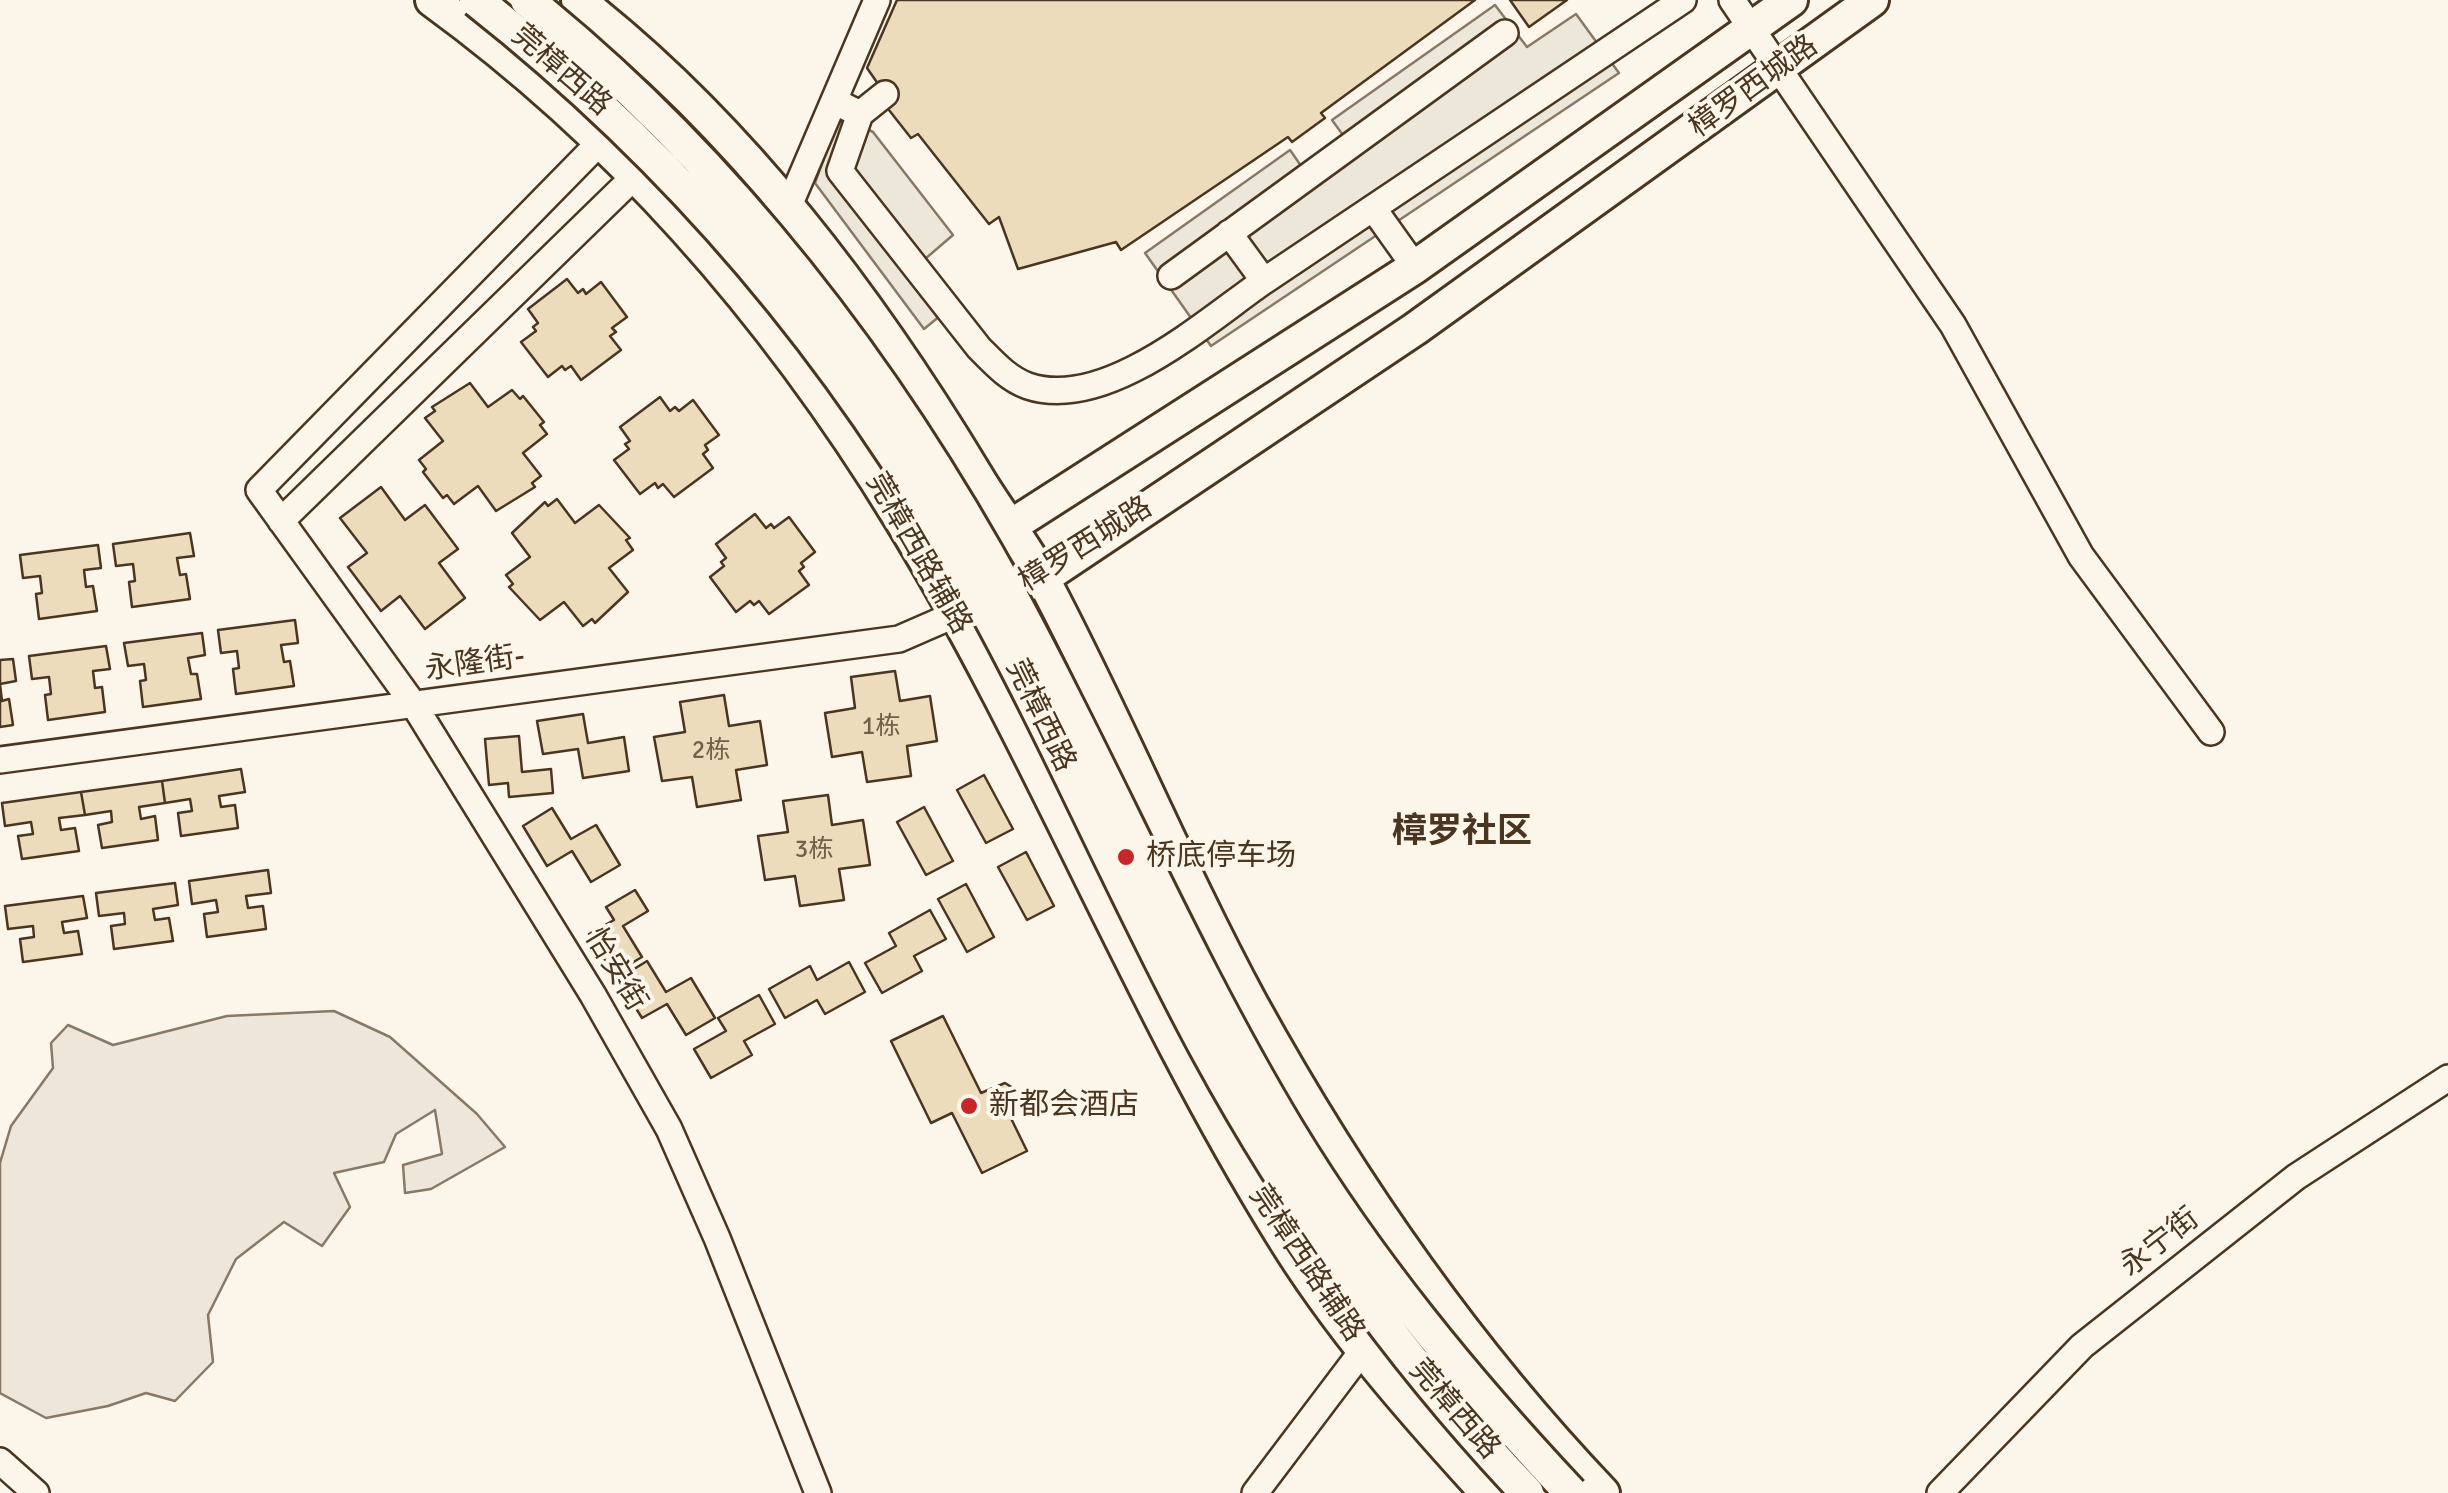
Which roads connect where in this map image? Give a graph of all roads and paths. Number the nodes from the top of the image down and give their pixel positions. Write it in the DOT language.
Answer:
graph roads {
  1 [pos="432,0"];
  2 [pos="476,0"];
  3 [pos="527,0"];
  4 [pos="578,0"];
  5 [pos="877,0"];
  6 [pos="1684,0"];
  7 [pos="1732,0"];
  8 [pos="1791,0"];
  9 [pos="1872,0"];
  10 [pos="1753,29"];
  11 [pos="1505,33"];
  12 [pos="1780,70"];
  13 [pos="885,94"];
  14 [pos="834,101"];
  15 [pos="860,114"];
  16 [pos="602,140"];
  17 [pos="636,174"];
  18 [pos="788,208"];
  19 [pos="1373,208"];
  20 [pos="1229,233"];
  21 [pos="1415,268"];
  22 [pos="1170,276"];
  23 [pos="1264,280"];
  24 [pos="281,521"];
  25 [pos="1010,526"];
  26 [pos="1043,578"];
  27 [pos="954,615"];
  28 [pos="414,705"];
  29 [pos="2212,732"];
  30 [pos="0,760"];
  31 [pos="1133,765"];
  32 [pos="1054,806"];
  33 [pos="2448,1078"];
  34 [pos="1364,1350"];
  35 [pos="0,1461"];
  36 [pos="36,1493"];
  37 [pos="818,1493"];
  38 [pos="1255,1493"];
  39 [pos="1487,1493"];
  40 [pos="1527,1493"];
  41 [pos="1570,1493"];
  42 [pos="1603,1493"];
  43 [pos="1940,1493"];
  1 -- 16 [label="main road, 莞樟西路辅路"];
  2 -- 40 [label="main road, 莞樟西路, bridge"];
  3 -- 41 [label="main road, 莞樟西路, bridge"];
  4 -- 18 [label="main road"];
  5 -- 14 [label="street"];
  6 -- 19 [label="street"];
  7 -- 10 [label="street"];
  8 -- 10 [label="main road, 樟罗西城路"];
  9 -- 12 [label="main road, 樟罗西城路"];
  10 -- 12 [label="street"];
  10 -- 21 [label="main road, 樟罗西城路"];
  11 -- 20 [label="street"];
  12 -- 26 [label="main road, 樟罗西城路"];
  12 -- 29 [label="street"];
  13 -- 15 [label="street"];
  14 -- 15 [label="street"];
  14 -- 18 [label="street"];
  15 -- 23 [label="street"];
  16 -- 17 [label="main road, 莞樟西路辅路"];
  16 -- 24 [label="street, 怡安街"];
  17 -- 24 [label="street"];
  17 -- 27 [label="main road, 莞樟西路辅路"];
  18 -- 25 [label="main road"];
  19 -- 21 [label="street"];
  19 -- 23 [label="street"];
  20 -- 22 [label="street"];
  20 -- 23 [label="street"];
  21 -- 25 [label="main road, 樟罗西城路"];
  24 -- 28 [label="street, 怡安街"];
  25 -- 26 [label="main road"];
  25 -- 27 [label="main road, 樟罗西城路"];
  26 -- 27 [label="main road, 樟罗西城路"];
  26 -- 31 [label="main road"];
  27 -- 28 [label="street, 永隆街-"];
  27 -- 32 [label="main road, 莞樟西路辅路"];
  28 -- 30 [label="street, 永隆街-"];
  28 -- 37 [label="street, 怡安街"];
  31 -- 32 [label="main road"];
  31 -- 42 [label="main road"];
  32 -- 34 [label="main road, 莞樟西路辅路"];
  33 -- 43 [label="street, 永宁街"];
  34 -- 38 [label="street"];
  34 -- 39 [label="main road, 莞樟西路辅路"];
  35 -- 36 [label="street"];
}
